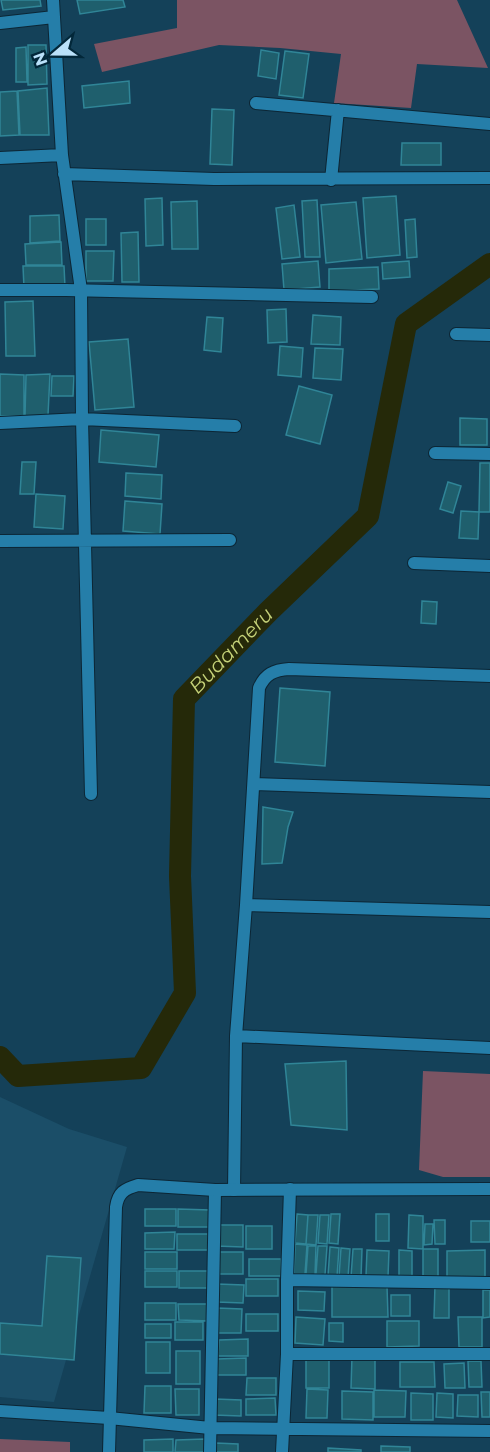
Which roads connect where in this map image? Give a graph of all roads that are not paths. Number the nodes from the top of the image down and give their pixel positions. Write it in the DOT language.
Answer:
graph roads {
  1 [pos="52,0"];
  2 [pos="54,17"];
  3 [pos="0,22"];
  4 [pos="256,103"];
  5 [pos="338,110"];
  6 [pos="490,124"];
  7 [pos="62,155"];
  8 [pos="0,158"];
  9 [pos="64,174"];
  10 [pos="490,178"];
  11 [pos="330,180"];
  12 [pos="0,290"];
  13 [pos="81,290"];
  14 [pos="372,297"];
  15 [pos="456,334"];
  16 [pos="490,335"];
  17 [pos="82,419"];
  18 [pos="0,423"];
  19 [pos="235,426"];
  20 [pos="435,453"];
  21 [pos="490,454"];
  22 [pos="230,540"];
  23 [pos="0,541"];
  24 [pos="85,541"];
  25 [pos="414,563"];
  26 [pos="490,566"];
  27 [pos="490,676"];
  28 [pos="254,784"];
  29 [pos="490,792"];
  30 [pos="91,794"];
  31 [pos="246,905"];
  32 [pos="490,912"];
  33 [pos="236,1036"];
  34 [pos="490,1048"];
  35 [pos="290,1189"];
  36 [pos="490,1189"];
  37 [pos="215,1190"];
  38 [pos="234,1190"];
  39 [pos="286,1281"];
  40 [pos="490,1283"];
  41 [pos="287,1354"];
  42 [pos="490,1354"];
  43 [pos="0,1412"];
  44 [pos="110,1418"];
  45 [pos="210,1428"];
  46 [pos="283,1428"];
  47 [pos="490,1431"];
  48 [pos="110,1452"];
  49 [pos="210,1452"];
  50 [pos="282,1452"];
  1 -- 2 [label="street"];
  2 -- 3 [label="street"];
  2 -- 7 [label="street"];
  4 -- 5 [label="street"];
  5 -- 6 [label="street"];
  5 -- 11 [label="street"];
  7 -- 8 [label="street"];
  7 -- 9 [label="street"];
  9 -- 11 [label="street"];
  9 -- 13 [label="street"];
  10 -- 11 [label="street"];
  12 -- 13 [label="street"];
  13 -- 14 [label="street"];
  13 -- 17 [label="street"];
  15 -- 16 [label="street"];
  17 -- 18 [label="street"];
  17 -- 19 [label="street"];
  17 -- 24 [label="street"];
  20 -- 21 [label="street"];
  22 -- 24 [label="street"];
  23 -- 24 [label="street"];
  24 -- 30 [label="street"];
  25 -- 26 [label="street"];
  27 -- 28 [label="street"];
  28 -- 29 [label="street"];
  28 -- 31 [label="street"];
  31 -- 32 [label="street"];
  31 -- 33 [label="street"];
  33 -- 34 [label="street"];
  33 -- 38 [label="street"];
  35 -- 36 [label="street"];
  35 -- 38 [label="street"];
  35 -- 39 [label="street"];
  37 -- 38 [label="street"];
  37 -- 44 [label="street"];
  37 -- 45 [label="street"];
  39 -- 40 [label="street"];
  39 -- 41 [label="street"];
  41 -- 42 [label="street"];
  41 -- 46 [label="street"];
  43 -- 44 [label="street"];
  44 -- 45 [label="street"];
  44 -- 48 [label="street"];
  45 -- 46 [label="street"];
  45 -- 49 [label="street"];
  46 -- 47 [label="street"];
  46 -- 50 [label="street"];
}
